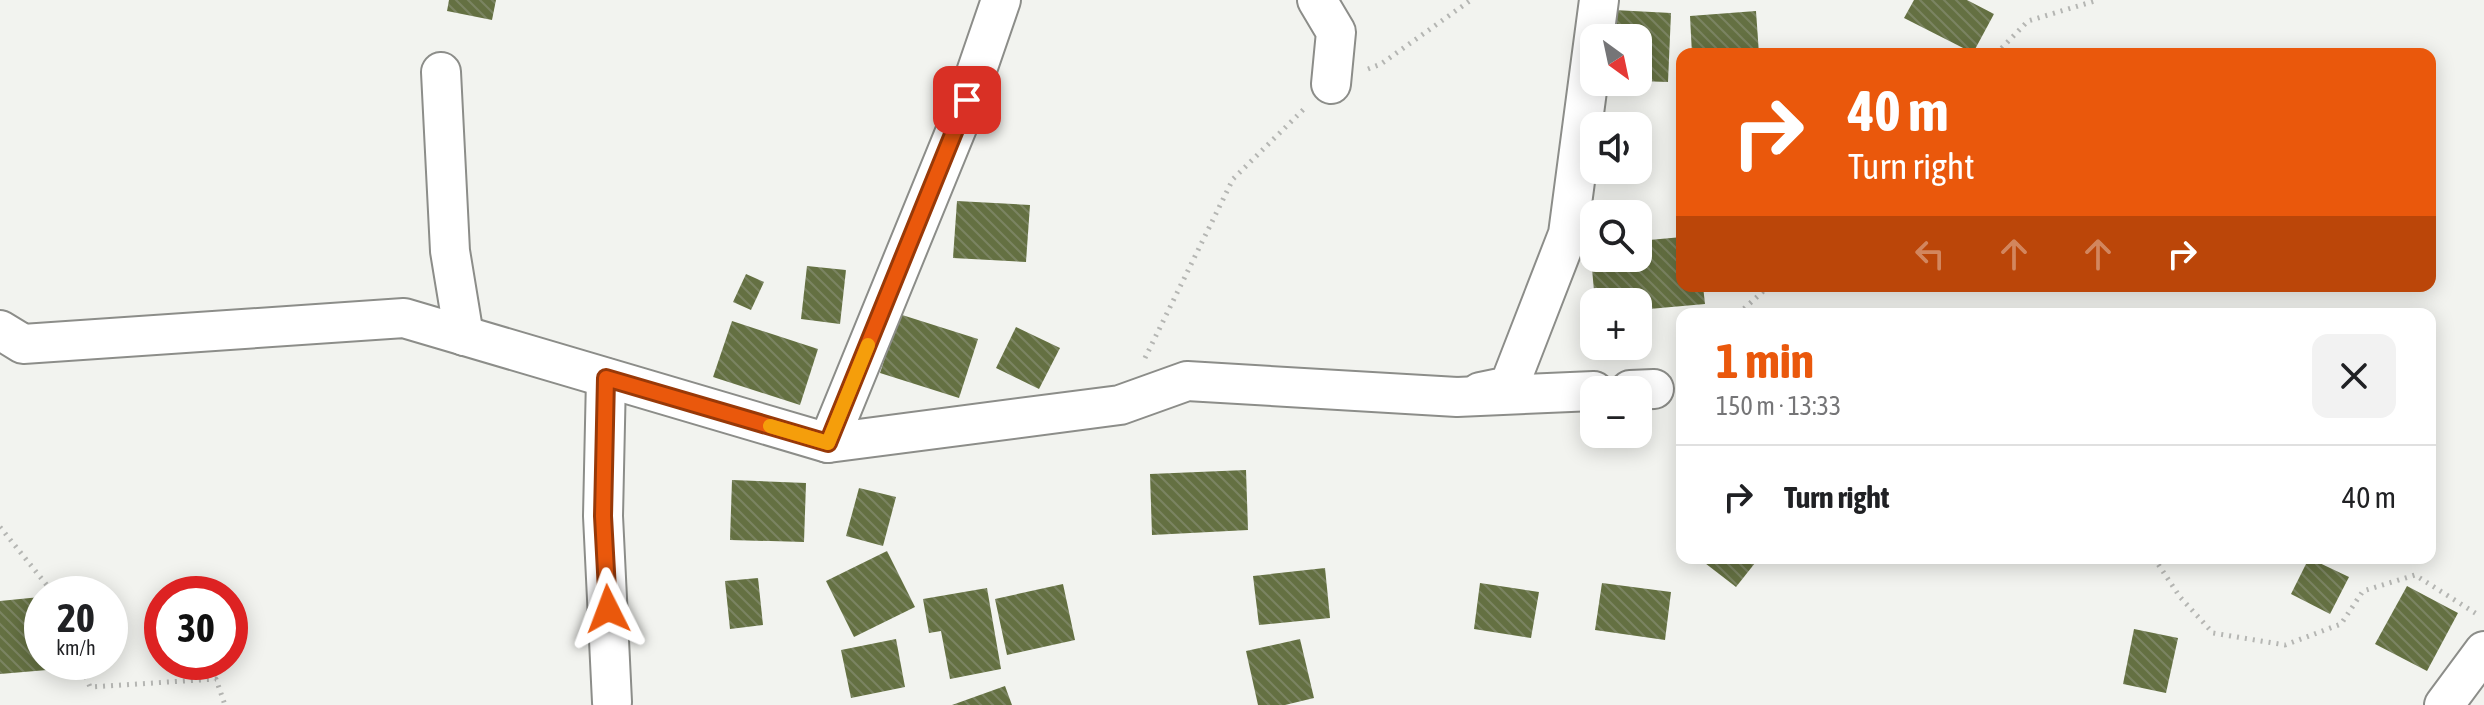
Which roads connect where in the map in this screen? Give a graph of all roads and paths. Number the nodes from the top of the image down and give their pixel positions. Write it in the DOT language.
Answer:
graph roads {
  1 [pos="1001,0"];
  2 [pos="1317,0"];
  3 [pos="1471,0"];
  4 [pos="1599,0"];
  5 [pos="2098,0"];
  6 [pos="2002,48"];
  7 [pos="441,72"];
  8 [pos="1331,84"];
  9 [pos="1762,292"];
  10 [pos="1745,308"];
  11 [pos="0,330"];
  12 [pos="464,336"];
  13 [pos="606,378"];
  14 [pos="1580,392"];
  15 [pos="1457,397"];
  16 [pos="1120,405"];
  17 [pos="828,443"];
  18 [pos="0,527"];
  19 [pos="2158,564"];
  20 [pos="39,576"];
  21 [pos="2484,619"];
  22 [pos="2484,651"];
  23 [pos="87,680"];
  24 [pos="612,702"];
  25 [pos="225,705"];
  26 [pos="2444,705"];
  1 -- 17 [label="street"];
  2 -- 8 [label="street"];
  3 -- 8 [label="path"];
  4 -- 15 [label="street"];
  5 -- 6 [label="path"];
  7 -- 12 [label="street"];
  8 -- 16 [label="path"];
  9 -- 10 [label="path"];
  11 -- 12 [label="street"];
  12 -- 13 [label="street"];
  13 -- 17 [label="street"];
  13 -- 24 [label="street"];
  14 -- 15 [label="street"];
  15 -- 16 [label="street"];
  16 -- 17 [label="street"];
  18 -- 20 [label="path"];
  19 -- 21 [label="path"];
  22 -- 26 [label="street"];
  23 -- 25 [label="path"];
}
